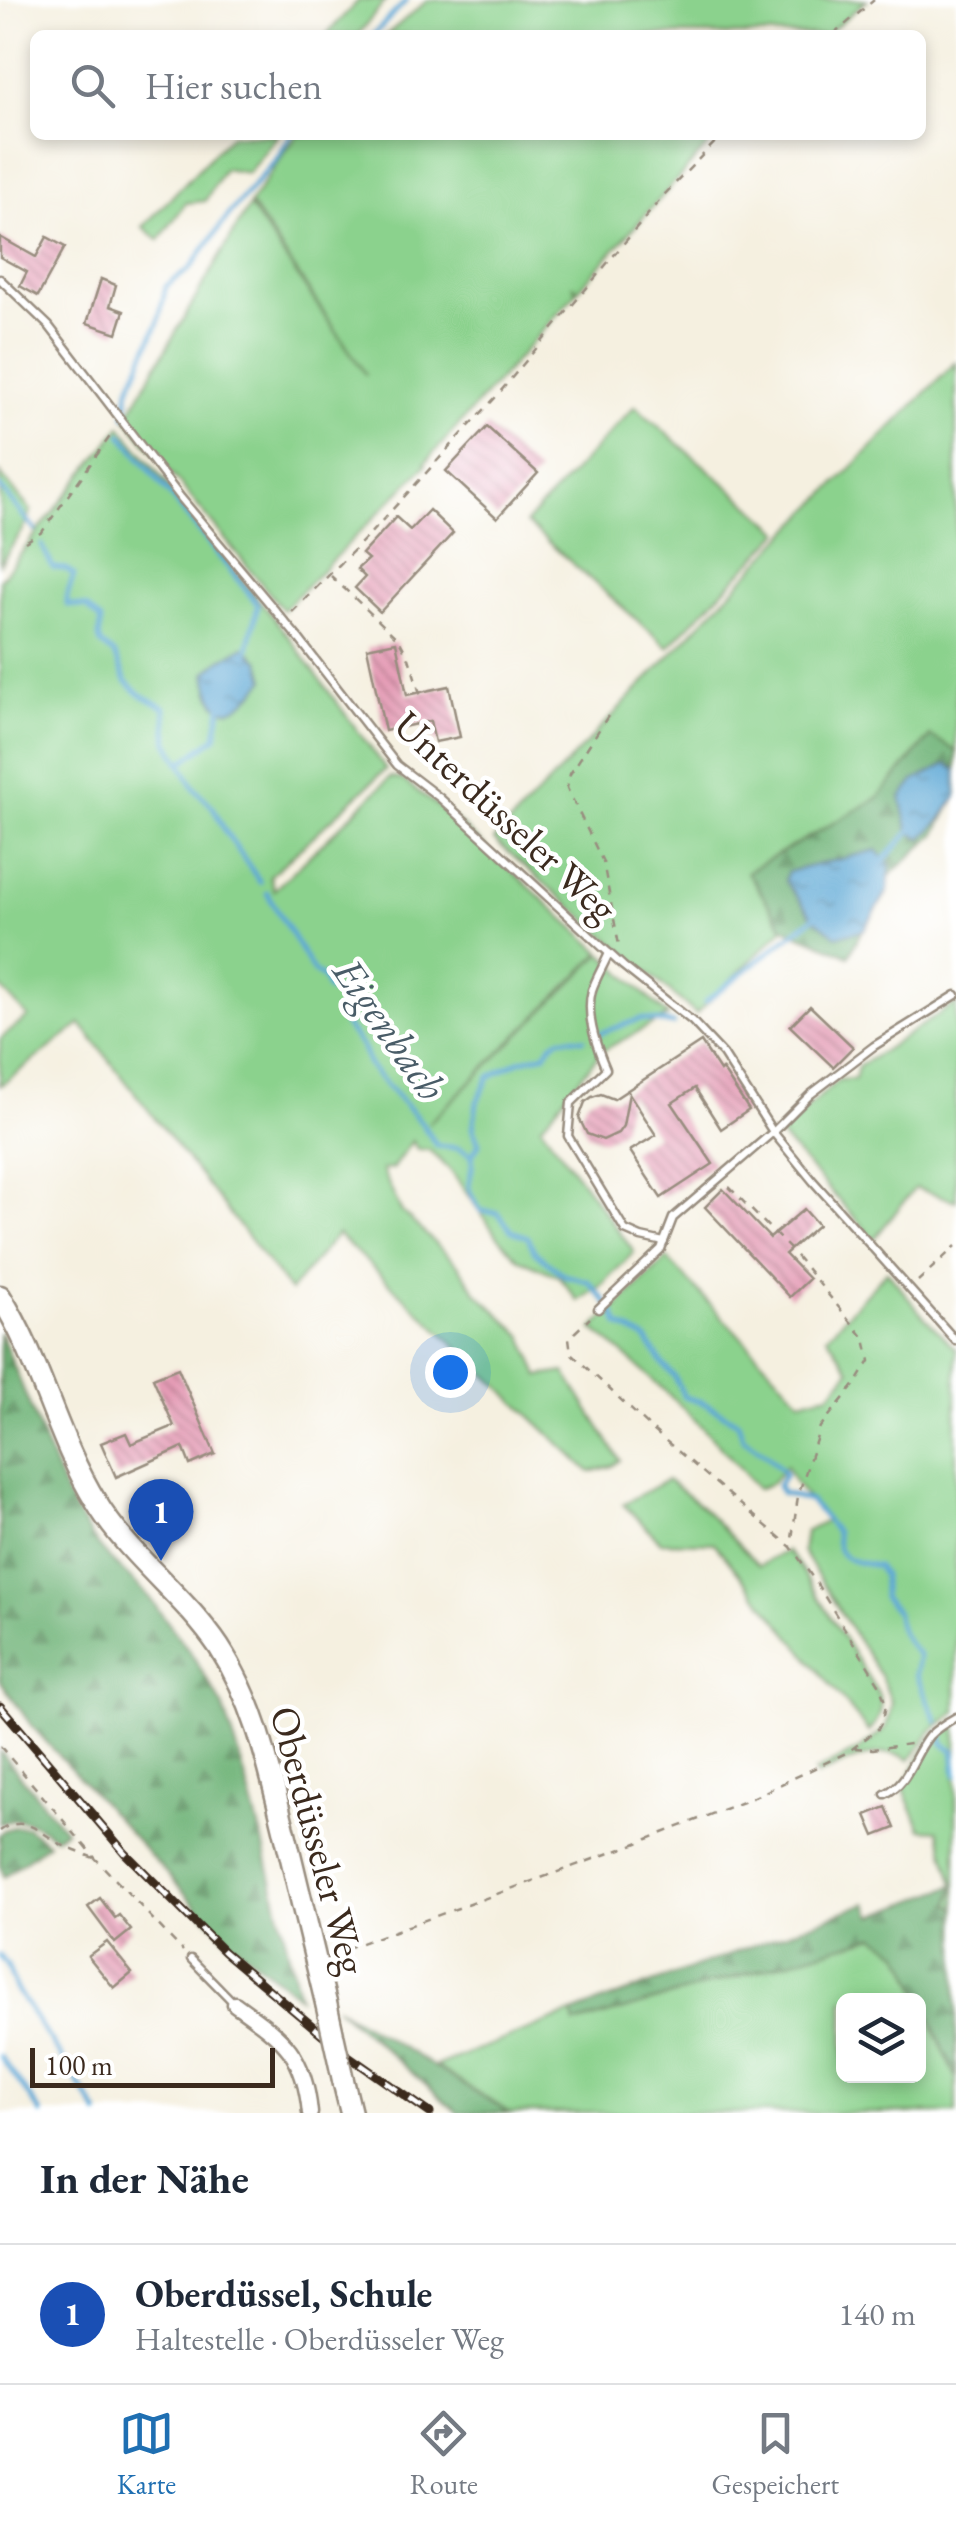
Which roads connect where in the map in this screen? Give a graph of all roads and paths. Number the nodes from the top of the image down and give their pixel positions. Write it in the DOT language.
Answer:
graph roads {
  1 [pos="874,0"];
  2 [pos="839,30"];
  3 [pos="717,140"];
  4 [pos="0,279"];
  5 [pos="122,420"];
  6 [pos="25,542"];
  7 [pos="330,575"];
  8 [pos="284,620"];
  9 [pos="422,700"];
  10 [pos="608,716"];
  11 [pos="609,953"];
  12 [pos="624,966"];
  13 [pos="956,995"];
  14 [pos="773,1132"];
  15 [pos="720,1178"];
  16 [pos="664,1242"];
  17 [pos="956,1246"];
  18 [pos="910,1289"];
  19 [pos="0,1296"];
  20 [pos="598,1309"];
  21 [pos="956,1340"];
  22 [pos="791,1547"];
  23 [pos="956,1716"];
  24 [pos="926,1741"];
  25 [pos="0,1746"];
  26 [pos="854,1748"];
  27 [pos="884,1794"];
  28 [pos="0,1830"];
  29 [pos="96,1858"];
  30 [pos="190,1959"];
  31 [pos="316,1960"];
  32 [pos="235,2004"];
  33 [pos="310,2113"];
  34 [pos="351,2113"];
  1 -- 2 [label="path"];
  3 -- 7 [label="path"];
  4 -- 5 [label="lane, Unterdüsseler Weg"];
  5 -- 6 [label="path"];
  5 -- 8 [label="lane, Unterdüsseler Weg"];
  7 -- 8 [label="path"];
  7 -- 9 [label="path"];
  8 -- 11 [label="lane, Unterdüsseler Weg"];
  10 -- 12 [label="path"];
  11 -- 12 [label="lane, Unterdüsseler Weg"];
  11 -- 16 [label="lane"];
  12 -- 14 [label="lane, Unterdüsseler Weg"];
  13 -- 14 [label="lane"];
  14 -- 15 [label="lane"];
  14 -- 18 [label="lane, Unterdüsseler Weg"];
  15 -- 16 [label="lane"];
  15 -- 22 [label="path"];
  16 -- 20 [label="lane"];
  17 -- 18 [label="path"];
  18 -- 21 [label="lane, Unterdüsseler Weg"];
  19 -- 31 [label="street, Oberdüsseler Weg"];
  20 -- 22 [label="path"];
  22 -- 26 [label="path"];
  23 -- 24 [label="lane"];
  24 -- 26 [label="path"];
  24 -- 27 [label="lane"];
  25 -- 29 [label="path"];
  26 -- 31 [label="path"];
  28 -- 29 [label="path"];
  29 -- 30 [label="path"];
  30 -- 32 [label="lane"];
  31 -- 34 [label="street, Oberdüsseler Weg, bridge"];
  32 -- 33 [label="street"];
}
